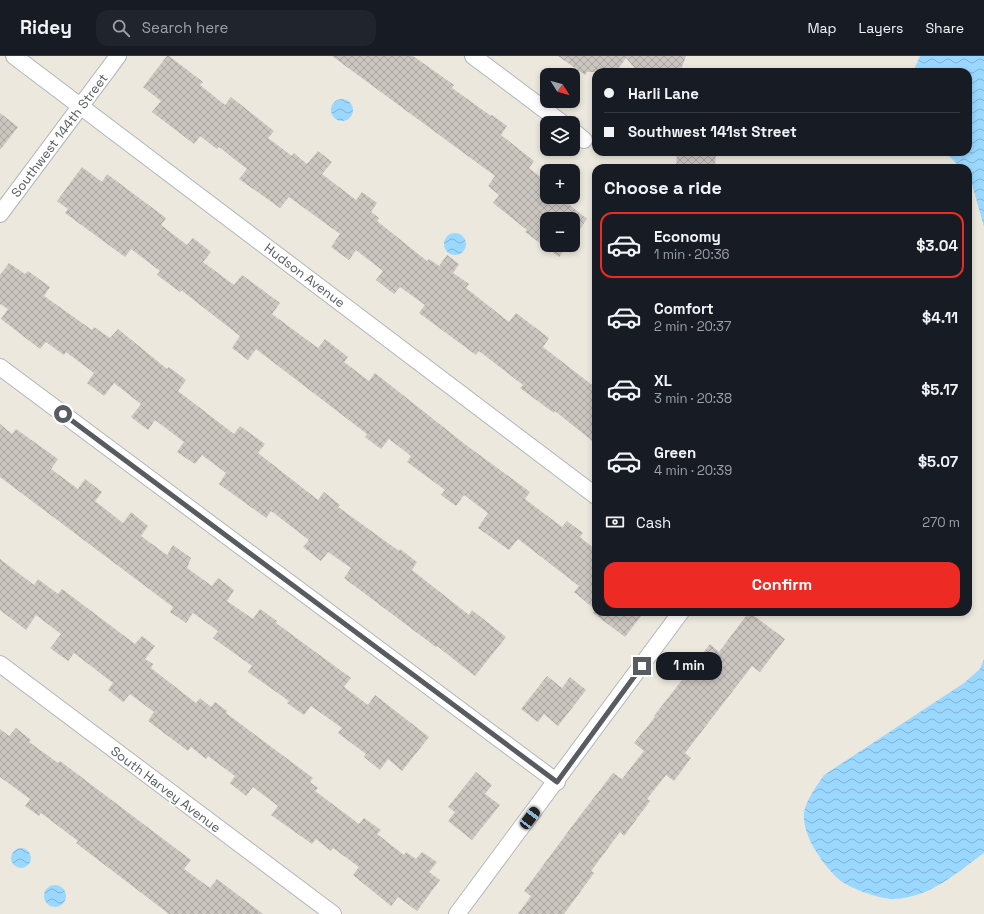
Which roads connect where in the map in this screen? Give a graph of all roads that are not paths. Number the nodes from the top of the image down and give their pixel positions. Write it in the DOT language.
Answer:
graph roads {
  1 [pos="14,56"];
  2 [pos="118,56"];
  3 [pos="473,56"];
  4 [pos="81,105"];
  5 [pos="553,116"];
  6 [pos="0,214"];
  7 [pos="0,368"];
  8 [pos="592,493"];
  9 [pos="678,616"];
  10 [pos="0,664"];
  11 [pos="557,782"];
  12 [pos="333,914"];
  13 [pos="457,914"];
  1 -- 4 [label="street, Hudson Avenue"];
  2 -- 4 [label="street, Southwest 144th Street"];
  3 -- 5 [label="street"];
  4 -- 6 [label="street, Southwest 144th Street"];
  4 -- 8 [label="street, Hudson Avenue"];
  7 -- 11 [label="street"];
  9 -- 11 [label="street"];
  10 -- 12 [label="street, South Harvey Avenue"];
  11 -- 13 [label="street"];
}
